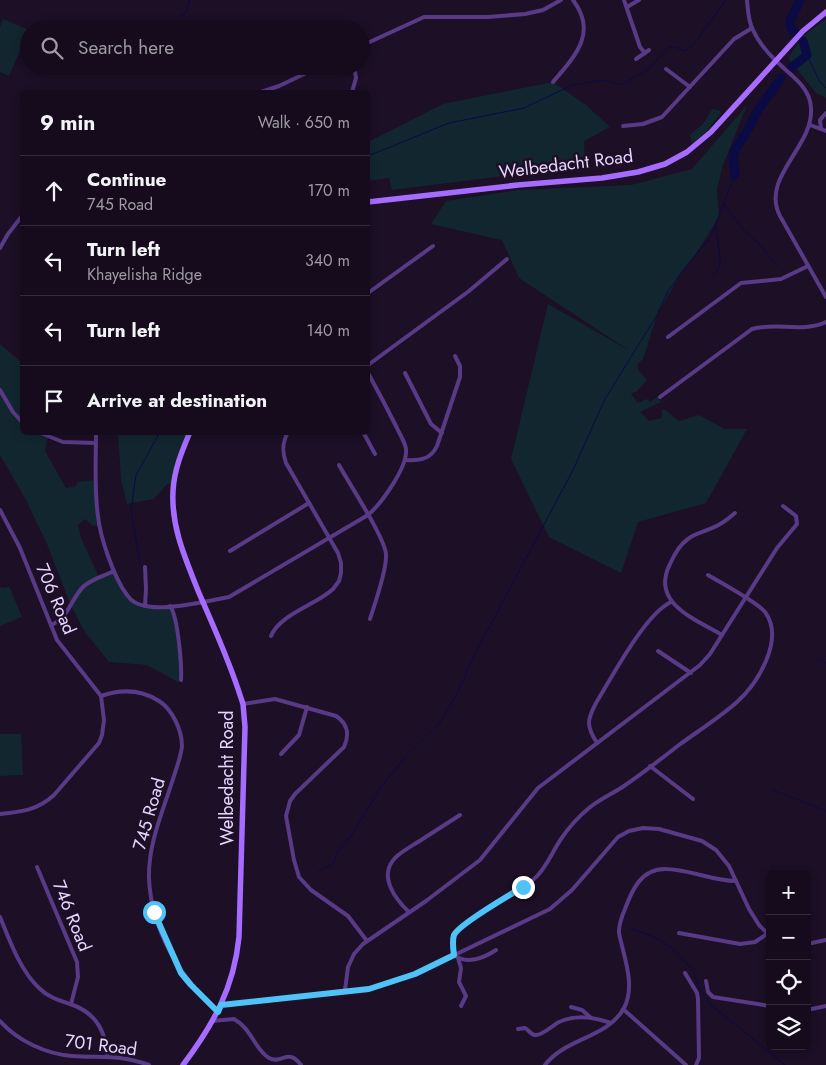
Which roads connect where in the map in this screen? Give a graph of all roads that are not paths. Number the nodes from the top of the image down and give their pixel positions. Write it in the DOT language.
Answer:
graph roads {
  1 [pos="561,0"];
  2 [pos="573,0"];
  3 [pos="624,0"];
  4 [pos="638,0"];
  5 [pos="747,0"];
  6 [pos="626,6"];
  7 [pos="826,12"];
  8 [pos="752,28"];
  9 [pos="370,42"];
  10 [pos="649,50"];
  11 [pos="645,53"];
  12 [pos="636,59"];
  13 [pos="776,61"];
  14 [pos="666,69"];
  15 [pos="302,75"];
  16 [pos="356,75"];
  17 [pos="553,82"];
  18 [pos="690,87"];
  19 [pos="267,90"];
  20 [pos="353,90"];
  21 [pos="826,114"];
  22 [pos="810,125"];
  23 [pos="623,126"];
  24 [pos="821,129"];
  25 [pos="826,131"];
  26 [pos="370,202"];
  27 [pos="20,219"];
  28 [pos="433,246"];
  29 [pos="0,248"];
  30 [pos="507,259"];
  31 [pos="808,266"];
  32 [pos="370,292"];
  33 [pos="826,297"];
  34 [pos="826,322"];
  35 [pos="668,337"];
  36 [pos="455,356"];
  37 [pos="370,364"];
  38 [pos="405,373"];
  39 [pos="370,378"];
  40 [pos="0,390"];
  41 [pos="660,396"];
  42 [pos="20,420"];
  43 [pos="442,433"];
  44 [pos="46,435"];
  45 [pos="96,435"];
  46 [pos="189,435"];
  47 [pos="287,435"];
  48 [pos="365,435"];
  49 [pos="96,444"];
  50 [pos="375,454"];
  51 [pos="406,460"];
  52 [pos="338,465"];
  53 [pos="309,504"];
  54 [pos="783,506"];
  55 [pos="0,510"];
  56 [pos="735,513"];
  57 [pos="368,515"];
  58 [pos="330,538"];
  59 [pos="230,551"];
  60 [pos="145,567"];
  61 [pos="114,571"];
  62 [pos="708,575"];
  63 [pos="746,598"];
  64 [pos="203,602"];
  65 [pos="671,602"];
  66 [pos="145,606"];
  67 [pos="170,606"];
  68 [pos="370,619"];
  69 [pos="51,625"];
  70 [pos="722,635"];
  71 [pos="271,636"];
  72 [pos="658,650"];
  73 [pos="691,673"];
  74 [pos="181,680"];
  75 [pos="101,696"];
  76 [pos="243,704"];
  77 [pos="307,707"];
  78 [pos="597,743"];
  79 [pos="280,754"];
  80 [pos="650,766"];
  81 [pos="693,799"];
  82 [pos="0,814"];
  83 [pos="460,815"];
  84 [pos="37,867"];
  85 [pos="736,880"];
  86 [pos="409,912"];
  87 [pos="0,916"];
  88 [pos="679,933"];
  89 [pos="766,933"];
  90 [pos="766,936"];
  91 [pos="367,940"];
  92 [pos="826,940"];
  93 [pos="811,943"];
  94 [pos="496,950"];
  95 [pos="454,955"];
  96 [pos="458,958"];
  97 [pos="685,973"];
  98 [pos="706,981"];
  99 [pos="346,990"];
  100 [pos="70,1004"];
  101 [pos="221,1005"];
  102 [pos="766,1005"];
  103 [pos="461,1006"];
  104 [pos="826,1006"];
  105 [pos="571,1008"];
  106 [pos="624,1009"];
  107 [pos="811,1009"];
  108 [pos="218,1012"];
  109 [pos="590,1017"];
  110 [pos="0,1021"];
  111 [pos="212,1021"];
  112 [pos="611,1023"];
  113 [pos="518,1029"];
  114 [pos="107,1056"];
  115 [pos="149,1065"];
  116 [pos="183,1065"];
  117 [pos="301,1065"];
  118 [pos="544,1065"];
  119 [pos="686,1065"];
  120 [pos="696,1065"];
  1 -- 9 [label="street"];
  2 -- 17 [label="street"];
  3 -- 6 [label="street"];
  4 -- 6 [label="street"];
  5 -- 8 [label="street"];
  6 -- 11 [label="street"];
  7 -- 13 [label="street, Welbedacht Road"];
  8 -- 13 [label="street"];
  8 -- 18 [label="street"];
  10 -- 11 [label="street"];
  11 -- 12 [label="street"];
  13 -- 22 [label="street"];
  13 -- 26 [label="street, Welbedacht Road"];
  14 -- 18 [label="street"];
  15 -- 19 [label="street"];
  16 -- 20 [label="street"];
  18 -- 23 [label="street"];
  21 -- 24 [label="street"];
  22 -- 24 [label="street"];
  22 -- 31 [label="street"];
  24 -- 25 [label="street"];
  27 -- 29 [label="street"];
  28 -- 32 [label="street"];
  30 -- 37 [label="street"];
  31 -- 33 [label="street"];
  31 -- 35 [label="street"];
  34 -- 41 [label="street"];
  36 -- 43 [label="street"];
  38 -- 43 [label="street"];
  39 -- 51 [label="street"];
  40 -- 42 [label="street"];
  43 -- 51 [label="street"];
  44 -- 49 [label="street"];
  45 -- 49 [label="street"];
  46 -- 64 [label="street, Welbedacht Road"];
  47 -- 53 [label="street"];
  48 -- 50 [label="street"];
  49 -- 61 [label="street"];
  51 -- 57 [label="street"];
  52 -- 57 [label="street"];
  53 -- 58 [label="street"];
  53 -- 59 [label="street"];
  54 -- 63 [label="street"];
  55 -- 69 [label="street, 706 Road"];
  56 -- 65 [label="street"];
  57 -- 58 [label="street"];
  57 -- 68 [label="street"];
  58 -- 64 [label="street"];
  58 -- 71 [label="street"];
  60 -- 66 [label="street"];
  61 -- 66 [label="street"];
  61 -- 69 [label="street"];
  62 -- 63 [label="street"];
  63 -- 70 [label="street"];
  63 -- 80 [label="street"];
  64 -- 67 [label="street"];
  64 -- 76 [label="street, Welbedacht Road"];
  65 -- 70 [label="street"];
  65 -- 78 [label="street"];
  66 -- 67 [label="street"];
  67 -- 74 [label="street"];
  69 -- 75 [label="street, 706 Road"];
  70 -- 73 [label="street"];
  72 -- 73 [label="street"];
  73 -- 78 [label="street"];
  75 -- 82 [label="street"];
  75 -- 108 [label="street, 745 Road"];
  76 -- 77 [label="street"];
  76 -- 101 [label="street, Welbedacht Road"];
  77 -- 79 [label="street"];
  77 -- 91 [label="street"];
  78 -- 86 [label="street"];
  80 -- 81 [label="street"];
  80 -- 95 [label="street"];
  83 -- 86 [label="street"];
  84 -- 100 [label="street, 746 Road"];
  85 -- 89 [label="street"];
  85 -- 95 [label="street"];
  85 -- 106 [label="street"];
  86 -- 91 [label="street"];
  87 -- 100 [label="street"];
  88 -- 90 [label="street"];
  91 -- 99 [label="street"];
  92 -- 93 [label="street"];
  94 -- 96 [label="street"];
  95 -- 96 [label="street"];
  95 -- 99 [label="street"];
  96 -- 103 [label="street"];
  97 -- 120 [label="street"];
  98 -- 102 [label="street"];
  99 -- 101 [label="street"];
  100 -- 114 [label="street"];
  101 -- 108 [label="street, Welbedacht Road"];
  104 -- 107 [label="street"];
  105 -- 109 [label="street"];
  106 -- 112 [label="street"];
  106 -- 119 [label="street"];
  108 -- 111 [label="street, Welbedacht Road"];
  109 -- 112 [label="street"];
  109 -- 113 [label="street"];
  110 -- 114 [label="street, 701 Road"];
  111 -- 116 [label="street, Welbedacht Road"];
  111 -- 117 [label="street"];
  112 -- 118 [label="street"];
  114 -- 115 [label="street, 701 Road"];
}
